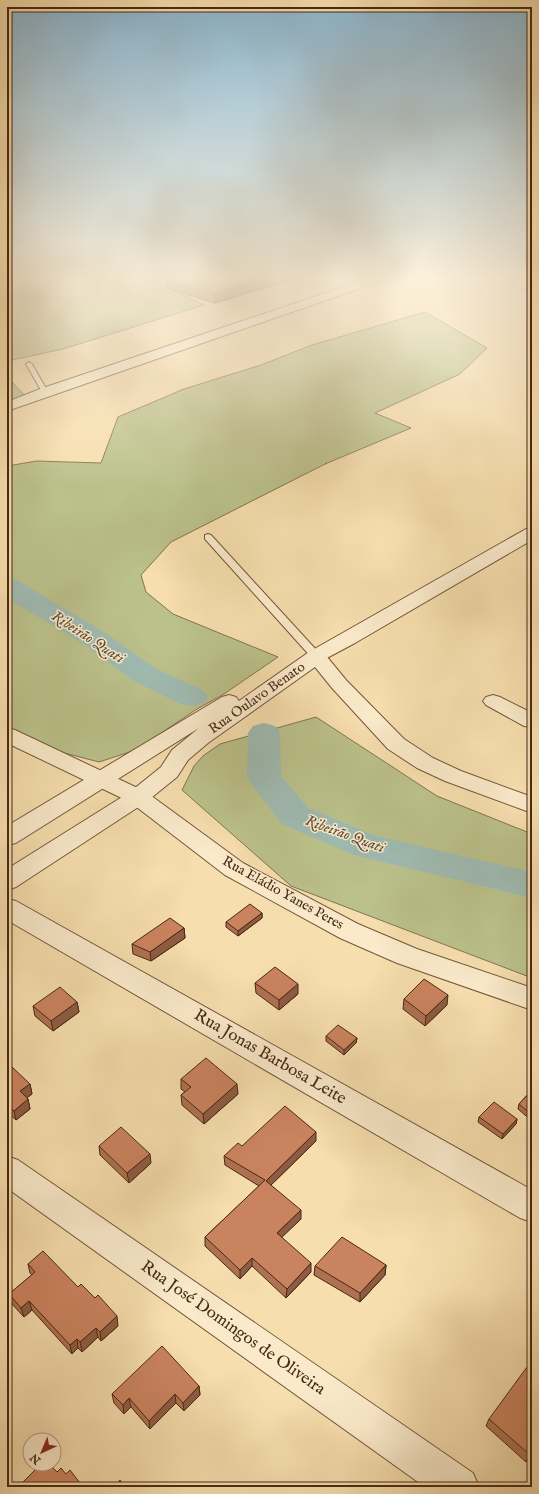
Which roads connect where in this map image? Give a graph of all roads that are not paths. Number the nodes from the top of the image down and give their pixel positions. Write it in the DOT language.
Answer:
graph roads {
  1 [pos="175,348"];
  2 [pos="29,364"];
  3 [pos="44,392"];
  4 [pos="7,407"];
  5 [pos="532,533"];
  6 [pos="208,537"];
  7 [pos="316,656"];
  8 [pos="339,684"];
  9 [pos="272,689"];
  10 [pos="493,701"];
  11 [pos="532,721"];
  12 [pos="7,735"];
  13 [pos="100,780"];
  14 [pos="138,797"];
  15 [pos="532,805"];
  16 [pos="7,837"];
  17 [pos="7,882"];
  18 [pos="7,908"];
  19 [pos="532,999"];
  20 [pos="7,1170"];
  21 [pos="532,1207"];
  22 [pos="459,1487"];
  1 -- 3 [label="street"];
  2 -- 3 [label="lane"];
  3 -- 4 [label="street"];
  5 -- 7 [label="street"];
  6 -- 7 [label="lane"];
  7 -- 8 [label="street"];
  7 -- 9 [label="street, Rua Oulavo Benato"];
  7 -- 13 [label="street, Rua Oulavo Benato"];
  8 -- 9 [label="street"];
  8 -- 15 [label="street"];
  9 -- 14 [label="street, Rua Oulavo Benato"];
  10 -- 11 [label="street"];
  12 -- 13 [label="street, Rua Eládio Yanes Peres"];
  13 -- 14 [label="street, Rua Eládio Yanes Peres"];
  13 -- 16 [label="street, Rua Oulavo Benato"];
  14 -- 17 [label="street, Rua Oulavo Benato"];
  14 -- 19 [label="street, Rua Eládio Yanes Peres"];
  18 -- 21 [label="street, Rua Jonas Barbosa Leite"];
  20 -- 22 [label="street, Rua José Domingos de Oliveira"];
}
